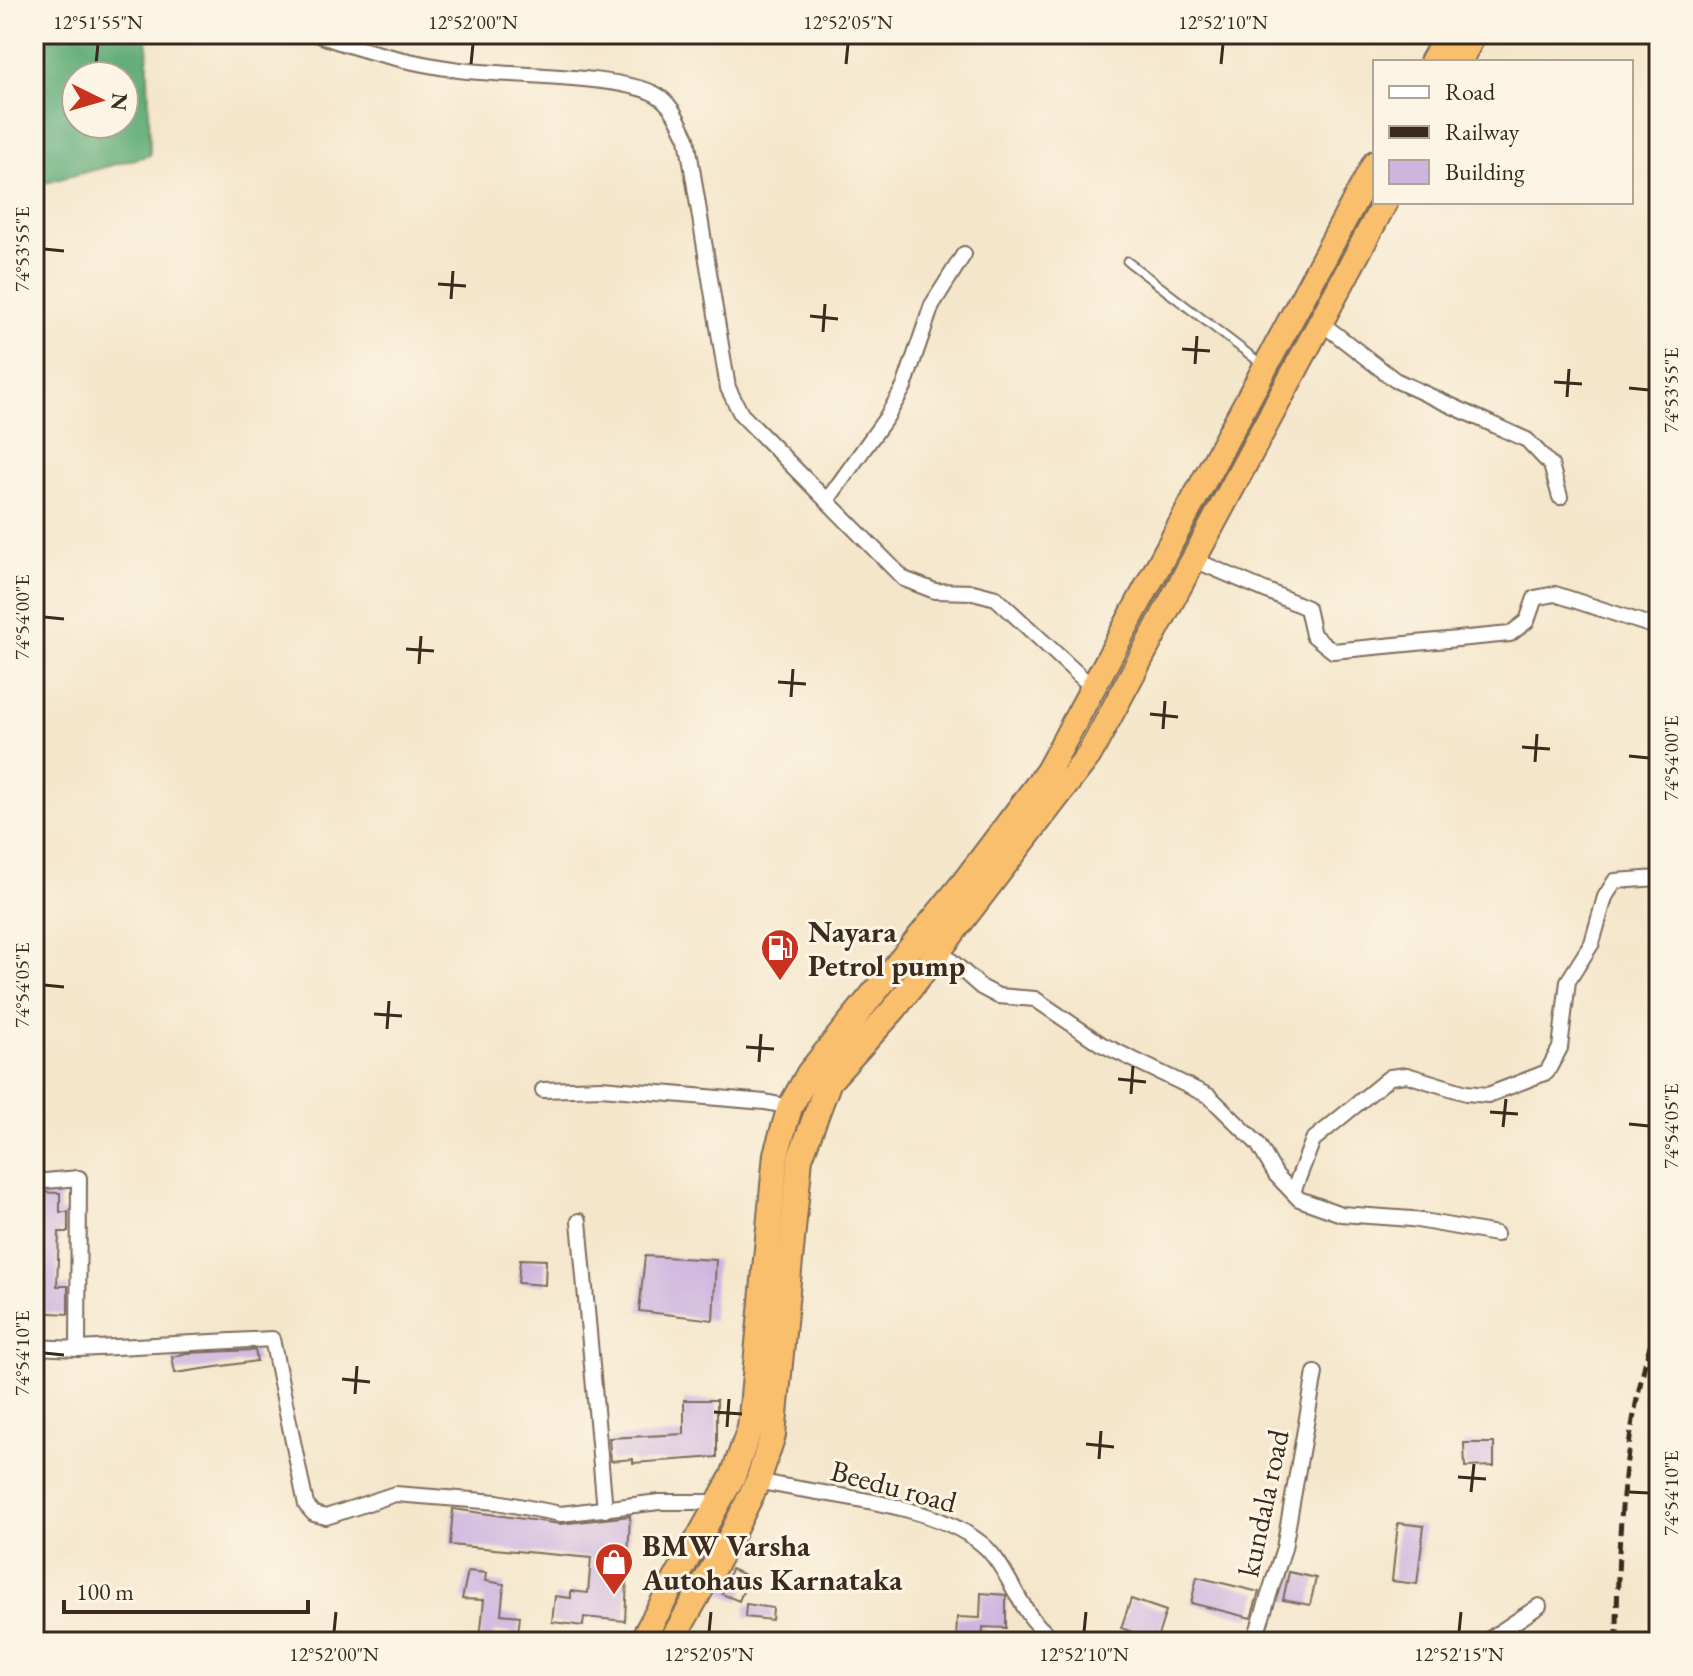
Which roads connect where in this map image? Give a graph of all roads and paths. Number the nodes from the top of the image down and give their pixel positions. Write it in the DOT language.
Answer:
graph roads {
  1 [pos="316,34"];
  2 [pos="1448,34"];
  3 [pos="1474,34"];
  4 [pos="1433,60"];
  5 [pos="1460,60"];
  6 [pos="1373,167"];
  7 [pos="1384,204"];
  8 [pos="964,254"];
  9 [pos="1127,261"];
  10 [pos="1320,322"];
  11 [pos="1264,367"];
  12 [pos="1560,497"];
  13 [pos="828,499"];
  14 [pos="1192,559"];
  15 [pos="1659,628"];
  16 [pos="1093,688"];
  17 [pos="1659,878"];
  18 [pos="939,950"];
  19 [pos="543,1090"];
  20 [pos="790,1107"];
  21 [pos="34,1182"];
  22 [pos="1293,1192"];
  23 [pos="579,1221"];
  24 [pos="1496,1234"];
  25 [pos="34,1347"];
  26 [pos="78,1349"];
  27 [pos="1315,1373"];
  28 [pos="758,1481"];
  29 [pos="719,1502"];
  30 [pos="605,1510"];
  31 [pos="1539,1606"];
  32 [pos="641,1642"];
  33 [pos="671,1642"];
  34 [pos="1062,1642"];
  35 [pos="1254,1642"];
  36 [pos="1485,1642"];
  1 -- 13 [label="street"];
  2 -- 4 [label="highway"];
  3 -- 5 [label="highway"];
  6 -- 11 [label="highway"];
  7 -- 10 [label="highway"];
  8 -- 13 [label="street"];
  9 -- 11 [label="lane"];
  10 -- 12 [label="street"];
  10 -- 14 [label="highway"];
  11 -- 16 [label="highway"];
  13 -- 16 [label="street"];
  14 -- 15 [label="street"];
  14 -- 18 [label="highway"];
  16 -- 20 [label="highway"];
  17 -- 22 [label="street"];
  18 -- 22 [label="street"];
  18 -- 28 [label="highway"];
  19 -- 20 [label="street"];
  20 -- 29 [label="highway"];
  21 -- 26 [label="street"];
  22 -- 24 [label="street"];
  23 -- 30 [label="street"];
  25 -- 26 [label="street"];
  26 -- 30 [label="street"];
  27 -- 35 [label="street, kundala road"];
  28 -- 33 [label="highway"];
  28 -- 34 [label="street, Beedu road"];
  29 -- 30 [label="street"];
  29 -- 32 [label="highway"];
  31 -- 36 [label="street"];
}
